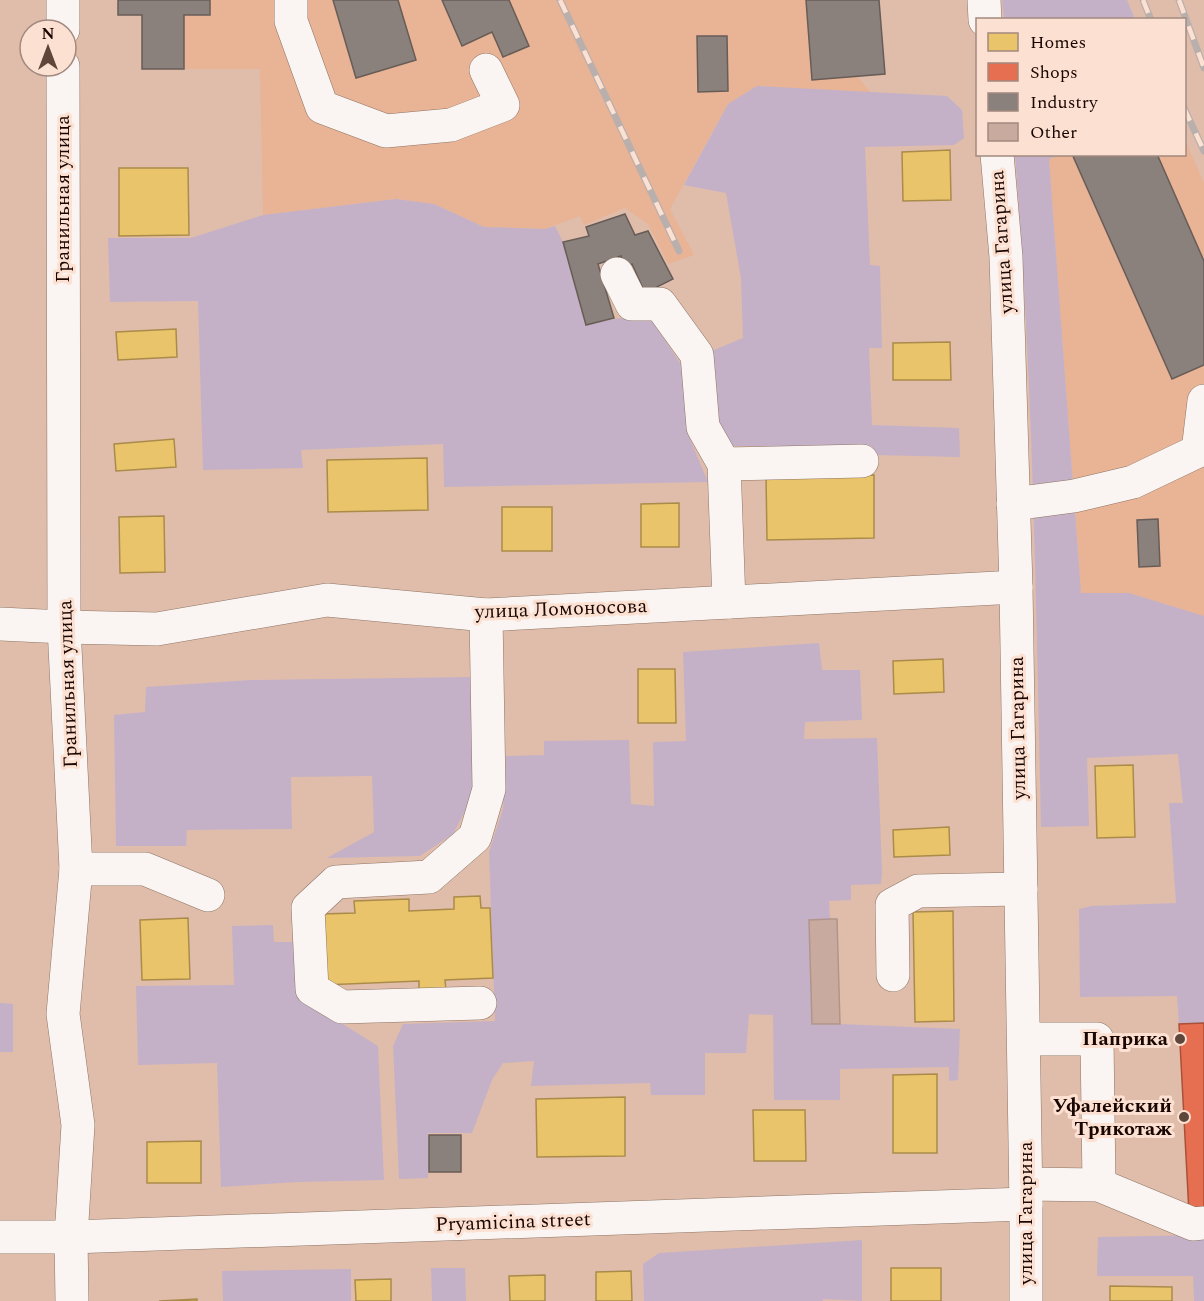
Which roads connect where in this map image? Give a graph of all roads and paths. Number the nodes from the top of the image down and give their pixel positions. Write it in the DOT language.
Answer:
graph roads {
  1 [pos="63,0"];
  2 [pos="291,0"];
  3 [pos="984,0"];
  4 [pos="63,18"];
  5 [pos="985,18"];
  6 [pos="486,70"];
  7 [pos="63,78"];
  8 [pos="997,156"];
  9 [pos="617,274"];
  10 [pos="1204,401"];
  11 [pos="862,461"];
  12 [pos="724,464"];
  13 [pos="1013,504"];
  14 [pos="1016,587"];
  15 [pos="729,602"];
  16 [pos="486,615"];
  17 [pos="0,624"];
  18 [pos="64,627"];
  19 [pos="76,869"];
  20 [pos="1021,890"];
  21 [pos="208,895"];
  22 [pos="893,975"];
  23 [pos="480,1003"];
  24 [pos="1024,1039"];
  25 [pos="1098,1185"];
  26 [pos="1026,1194"];
  27 [pos="1204,1224"];
  28 [pos="0,1237"];
  29 [pos="72,1237"];
  30 [pos="72,1301"];
  31 [pos="1026,1301"];
  1 -- 4 [label="street"];
  2 -- 6 [label="street"];
  3 -- 5 [label="street"];
  7 -- 18 [label="street, Гранильная улица"];
  8 -- 13 [label="street, улица Гагарина"];
  9 -- 12 [label="street"];
  10 -- 13 [label="street"];
  11 -- 12 [label="street"];
  12 -- 15 [label="street"];
  13 -- 14 [label="street, улица Гагарина"];
  14 -- 15 [label="street, улица Ломоносова"];
  14 -- 20 [label="street, улица Гагарина"];
  15 -- 16 [label="street, улица Ломоносова"];
  16 -- 18 [label="street, улица Ломоносова"];
  16 -- 23 [label="street"];
  17 -- 18 [label="street, улица Ломоносова"];
  18 -- 19 [label="street, Гранильная улица"];
  19 -- 21 [label="street"];
  19 -- 29 [label="street, Гранильная улица"];
  20 -- 22 [label="street"];
  20 -- 24 [label="street, улица Гагарина"];
  24 -- 25 [label="street"];
  24 -- 26 [label="street, улица Гагарина"];
  25 -- 26 [label="street, Pryamicina street"];
  25 -- 27 [label="street"];
  26 -- 29 [label="street, Pryamicina street"];
  26 -- 31 [label="street, улица Гагарина"];
  28 -- 29 [label="street, Pryamicina street"];
  29 -- 30 [label="street, Гранильная улица"];
}
